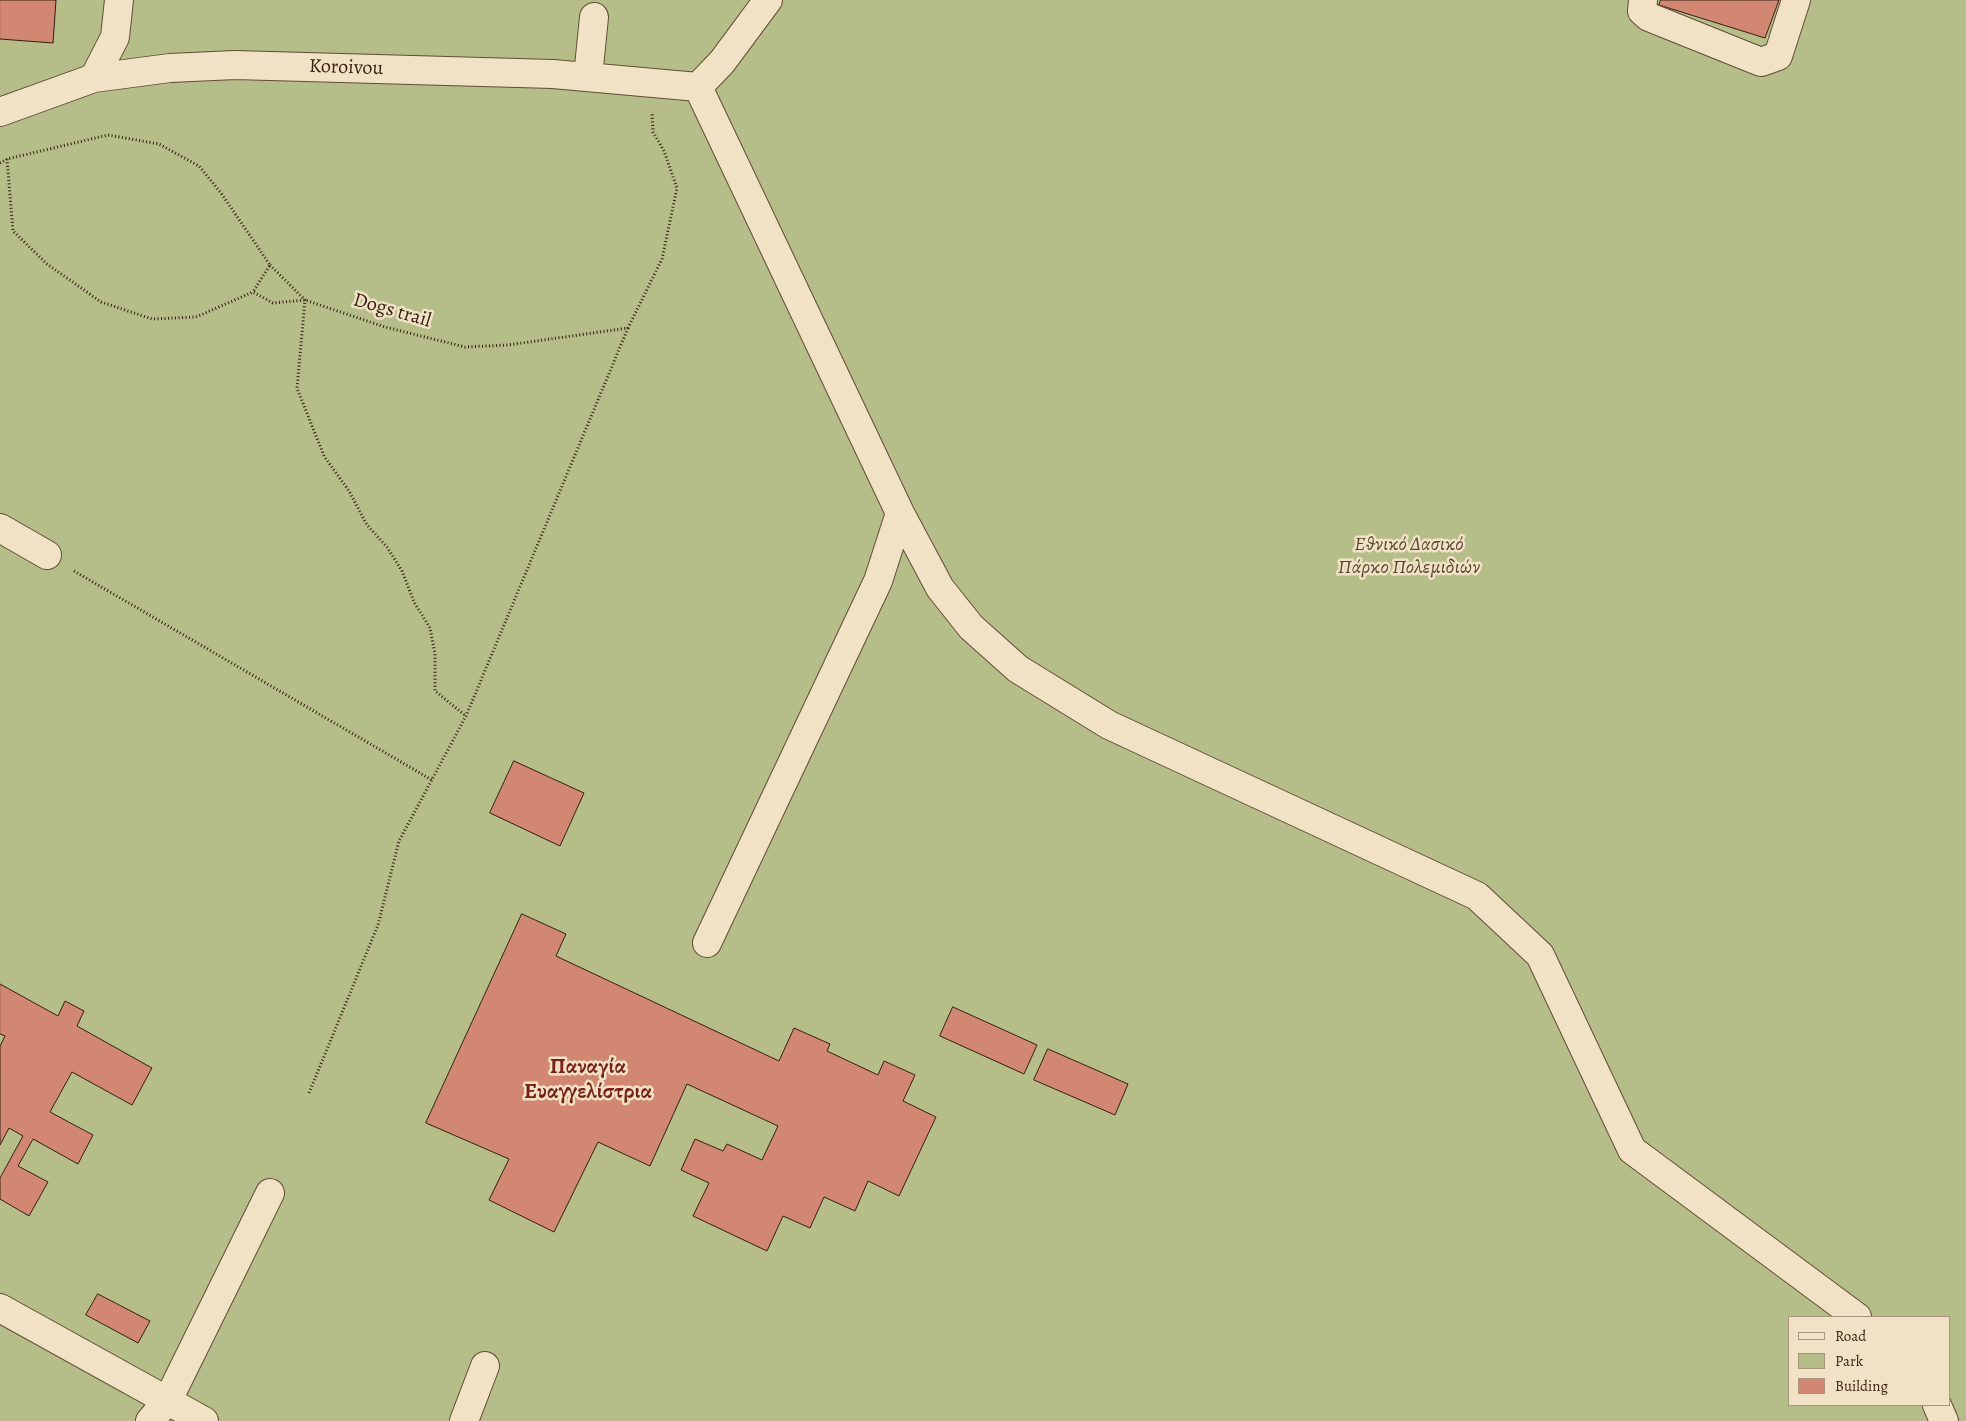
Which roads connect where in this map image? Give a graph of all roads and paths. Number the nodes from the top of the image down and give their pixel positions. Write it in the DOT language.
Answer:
graph roads {
  1 [pos="119,0"];
  2 [pos="768,0"];
  3 [pos="1643,0"];
  4 [pos="1796,0"];
  5 [pos="594,18"];
  6 [pos="588,77"];
  7 [pos="94,78"];
  8 [pos="651,82"];
  9 [pos="698,87"];
  10 [pos="0,112"];
  11 [pos="7,159"];
  12 [pos="0,163"];
  13 [pos="270,265"];
  14 [pos="253,292"];
  15 [pos="305,300"];
  16 [pos="628,328"];
  17 [pos="900,513"];
  18 [pos="0,528"];
  19 [pos="47,555"];
  20 [pos="466,716"];
  21 [pos="432,780"];
  22 [pos="707,944"];
  23 [pos="309,1093"];
  24 [pos="270,1192"];
  25 [pos="0,1308"];
  26 [pos="1857,1316"];
  27 [pos="485,1366"];
  28 [pos="168,1400"];
  29 [pos="1937,1406"];
  30 [pos="150,1421"];
  31 [pos="204,1421"];
  32 [pos="464,1421"];
  33 [pos="1944,1421"];
  1 -- 7 [label="street"];
  2 -- 9 [label="street"];
  3 -- 4 [label="street"];
  5 -- 6 [label="street"];
  6 -- 7 [label="street, Koroivou"];
  6 -- 8 [label="street, Koroivou"];
  7 -- 10 [label="street, Koroivou"];
  8 -- 9 [label="street, Koroivou"];
  8 -- 16 [label="path"];
  9 -- 17 [label="street"];
  11 -- 12 [label="path"];
  11 -- 13 [label="path"];
  11 -- 14 [label="path"];
  13 -- 14 [label="path"];
  13 -- 15 [label="path"];
  14 -- 15 [label="path, Dogs trail"];
  15 -- 16 [label="path, Dogs trail"];
  15 -- 20 [label="path"];
  16 -- 20 [label="path"];
  17 -- 22 [label="street"];
  17 -- 26 [label="street"];
  18 -- 19 [label="street"];
  19 -- 21 [label="path"];
  20 -- 21 [label="path"];
  21 -- 23 [label="path"];
  24 -- 28 [label="street"];
  25 -- 28 [label="street"];
  27 -- 32 [label="street"];
  28 -- 30 [label="street"];
  28 -- 31 [label="street"];
  29 -- 33 [label="street"];
}
